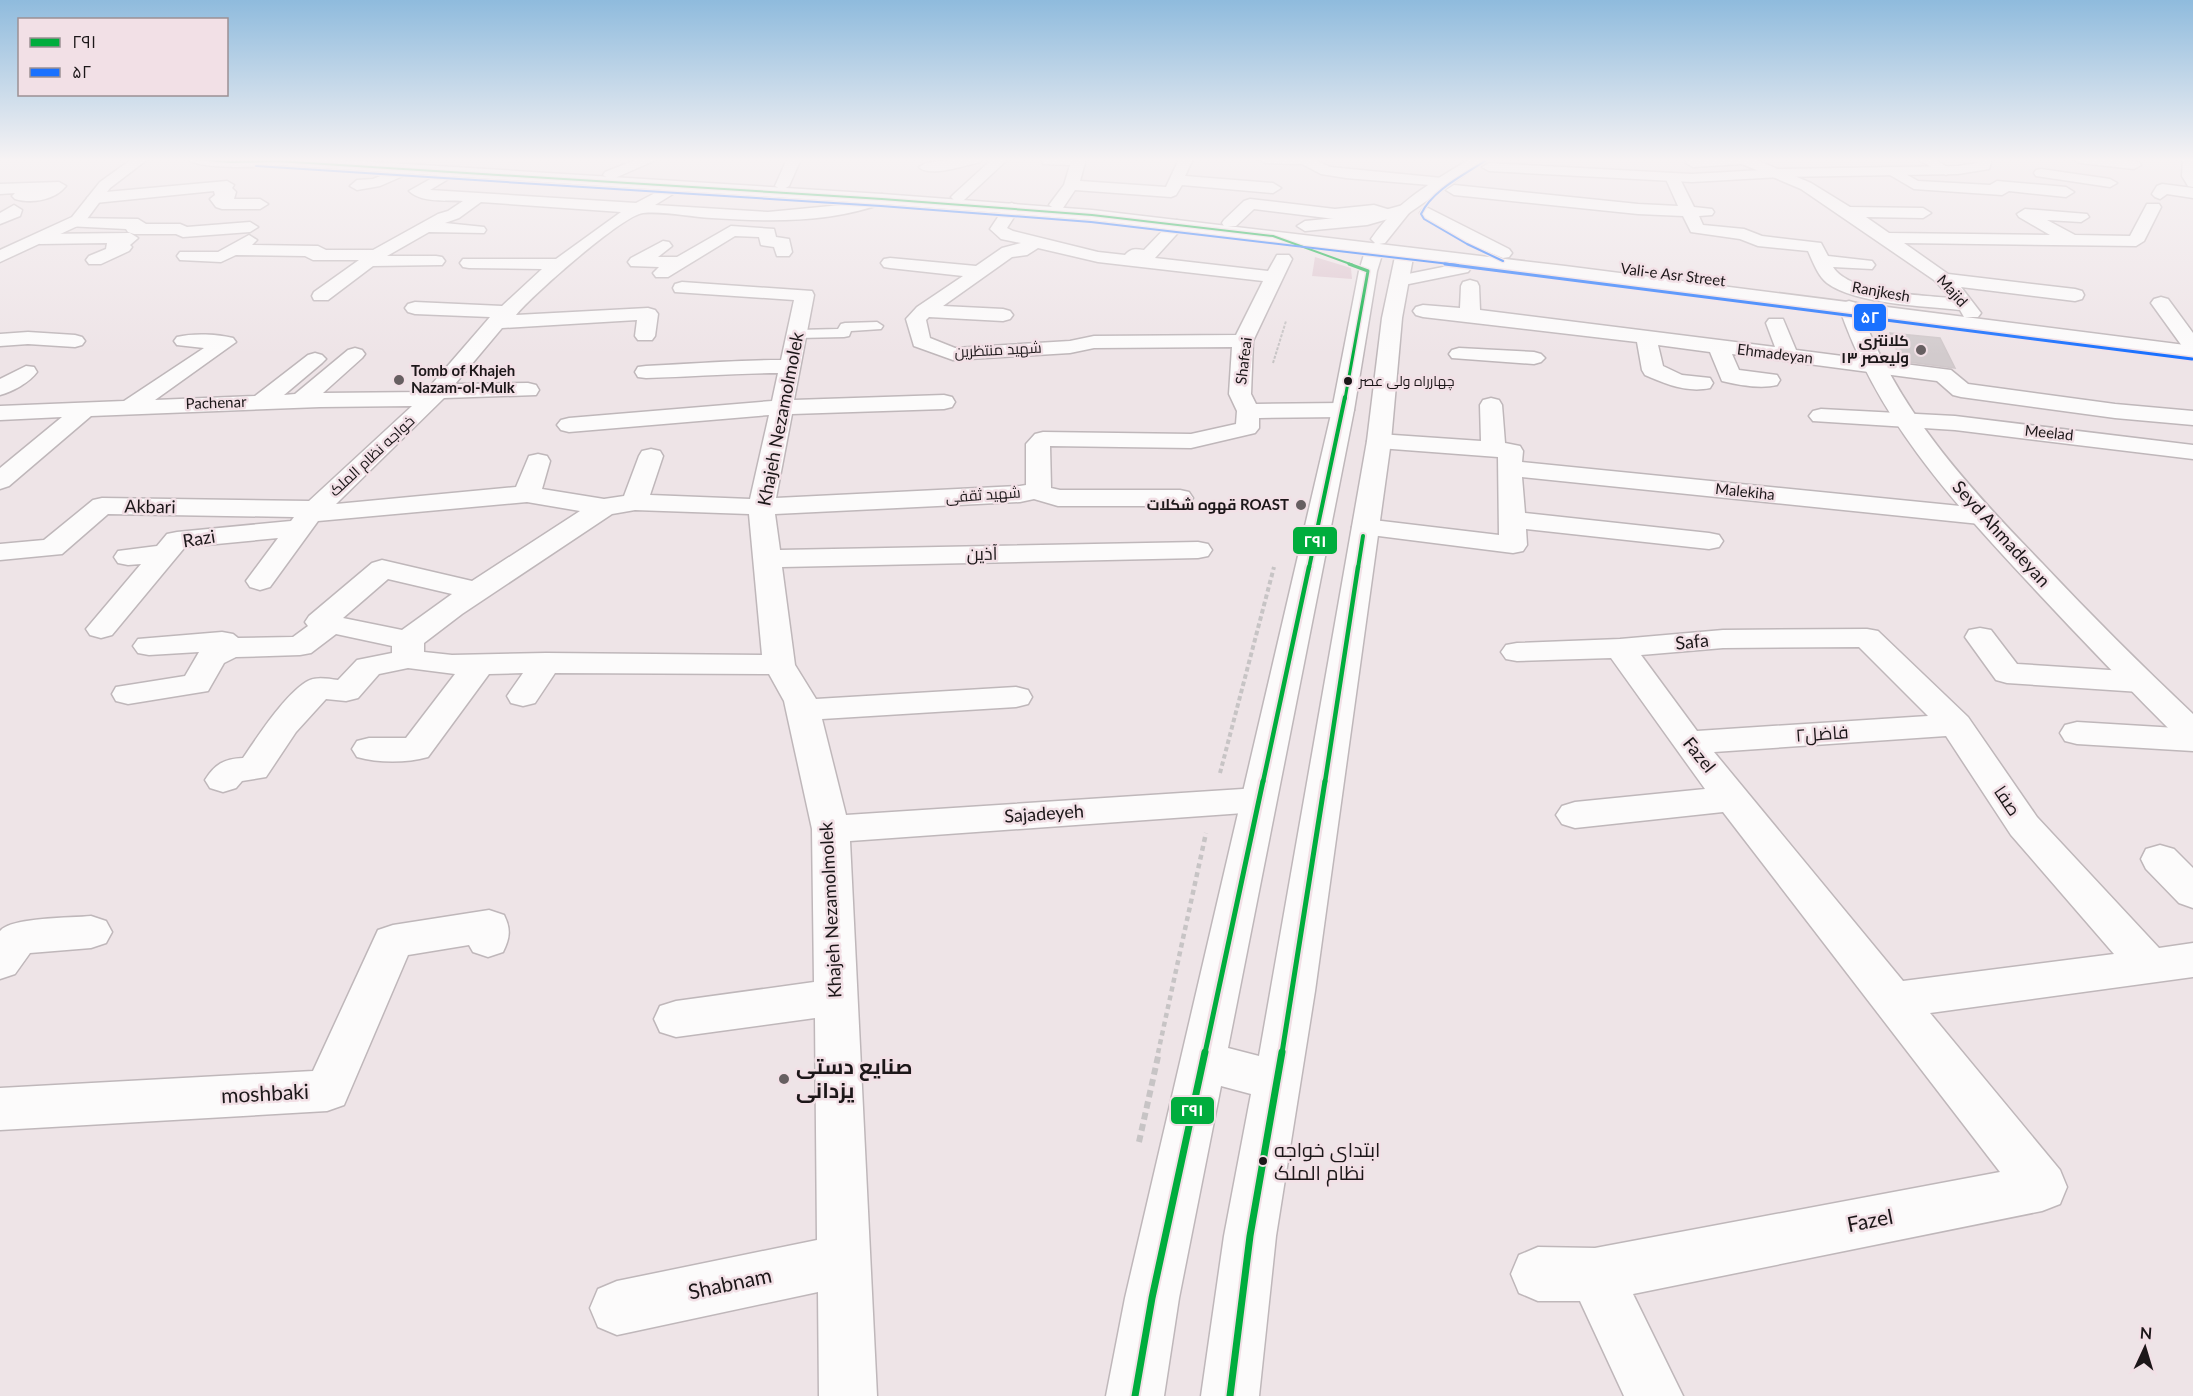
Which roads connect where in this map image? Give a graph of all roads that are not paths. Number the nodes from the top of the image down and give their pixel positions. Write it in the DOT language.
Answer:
graph roads {
  1 [pos="71,224"];
  2 [pos="138,224"];
  3 [pos="430,224"];
  4 [pos="612,224"];
  5 [pos="734,224"];
  6 [pos="1000,224"];
  7 [pos="1169,224"];
  8 [pos="1235,224"];
  9 [pos="1335,224"];
  10 [pos="1398,224"];
  11 [pos="1418,224"];
  12 [pos="1447,224"];
  13 [pos="1694,224"];
  14 [pos="1866,224"];
  15 [pos="2043,224"];
  16 [pos="2145,224"];
  17 [pos="1177,225"];
  18 [pos="425,227"];
  19 [pos="478,230"];
  20 [pos="732,231"];
  21 [pos="1273,232"];
  22 [pos="1886,238"];
  23 [pos="40,239"];
  24 [pos="2074,241"];
  25 [pos="1035,242"];
  26 [pos="392,245"];
  27 [pos="663,246"];
  28 [pos="520,248"];
  29 [pos="231,250"];
  30 [pos="313,251"];
  31 [pos="783,252"];
  32 [pos="186,256"];
  33 [pos="1389,256"];
  34 [pos="1,257"];
  35 [pos="372,258"];
  36 [pos="1503,258"];
  37 [pos="95,260"];
  38 [pos="1130,260"];
  39 [pos="1822,261"];
  40 [pos="297,262"];
  41 [pos="681,262"];
  42 [pos="469,263"];
  43 [pos="890,263"];
  44 [pos="500,264"];
  45 [pos="560,264"];
  46 [pos="1866,265"];
  47 [pos="984,270"];
  48 [pos="1015,271"];
  49 [pos="662,273"];
  50 [pos="345,277"];
  51 [pos="388,279"];
  52 [pos="1944,279"];
  53 [pos="512,284"];
  54 [pos="536,285"];
  55 [pos="1470,286"];
  56 [pos="682,288"];
  57 [pos="2075,295"];
  58 [pos="321,296"];
  59 [pos="573,297"];
  60 [pos="906,298"];
  61 [pos="2161,303"];
  62 [pos="931,306"];
  63 [pos="1849,307"];
  64 [pos="415,308"];
  65 [pos="1969,309"];
  66 [pos="1423,311"];
  67 [pos="1003,315"];
  68 [pos="1470,315"];
  69 [pos="502,317"];
  70 [pos="560,319"];
  71 [pos="1525,322"];
  72 [pos="1776,323"];
  73 [pos="877,326"];
  74 [pos="1653,335"];
  75 [pos="645,336"];
  76 [pos="0,340"];
  77 [pos="75,341"];
  78 [pos="184,341"];
  79 [pos="1243,341"];
  80 [pos="2192,346"];
  81 [pos="1719,347"];
  82 [pos="795,350"];
  83 [pos="355,354"];
  84 [pos="1460,354"];
  85 [pos="1788,356"];
  86 [pos="315,359"];
  87 [pos="1875,367"];
  88 [pos="26,372"];
  89 [pos="646,372"];
  90 [pos="1769,380"];
  91 [pos="1702,383"];
  92 [pos="0,388"];
  93 [pos="528,390"];
  94 [pos="302,400"];
  95 [pos="261,402"];
  96 [pos="944,402"];
  97 [pos="224,403"];
  98 [pos="433,405"];
  99 [pos="1491,405"];
  100 [pos="130,407"];
  101 [pos="782,407"];
  102 [pos="86,409"];
  103 [pos="1343,410"];
  104 [pos="1248,411"];
  105 [pos="0,413"];
  106 [pos="1821,416"];
  107 [pos="2193,418"];
  108 [pos="1905,420"];
  109 [pos="202,424"];
  110 [pos="569,424"];
  111 [pos="1379,441"];
  112 [pos="2193,452"];
  113 [pos="651,456"];
  114 [pos="1501,458"];
  115 [pos="538,461"];
  116 [pos="2,479"];
  117 [pos="1035,491"];
  118 [pos="527,494"];
  119 [pos="1180,498"];
  120 [pos="635,502"];
  121 [pos="604,507"];
  122 [pos="760,507"];
  123 [pos="1980,516"];
  124 [pos="308,517"];
  125 [pos="1317,531"];
  126 [pos="1364,532"];
  127 [pos="1513,532"];
  128 [pos="1709,541"];
  129 [pos="1198,550"];
  130 [pos="0,552"];
  131 [pos="166,554"];
  132 [pos="128,557"];
  133 [pos="766,559"];
  134 [pos="260,581"];
  135 [pos="476,591"];
  136 [pos="331,624"];
  137 [pos="101,629"];
  138 [pos="1980,637"];
  139 [pos="149,646"];
  140 [pos="230,648"];
  141 [pos="1620,648"];
  142 [pos="408,650"];
  143 [pos="1517,652"];
  144 [pos="546,663"];
  145 [pos="479,665"];
  146 [pos="779,665"];
  147 [pos="2140,682"];
  148 [pos="128,694"];
  149 [pos="523,696"];
  150 [pos="1016,697"];
  151 [pos="803,710"];
  152 [pos="1956,725"];
  153 [pos="2077,733"];
  154 [pos="2193,733"];
  155 [pos="2193,740"];
  156 [pos="1688,743"];
  157 [pos="369,749"];
  158 [pos="223,780"];
  159 [pos="1734,798"];
  160 [pos="1258,800"];
  161 [pos="1575,815"];
  162 [pos="831,829"];
  163 [pos="2160,859"];
  164 [pos="2193,893"];
  165 [pos="91,932"];
  166 [pos="488,941"];
  167 [pos="2193,960"];
  168 [pos="0,962"];
  169 [pos="2149,965"];
  170 [pos="836,997"];
  171 [pos="1893,1000"];
  172 [pos="676,1019"];
  173 [pos="1203,1061"];
  174 [pos="1277,1082"];
  175 [pos="0,1110"];
  176 [pos="843,1261"];
  177 [pos="1538,1274"];
  178 [pos="1595,1275"];
  179 [pos="617,1308"];
  180 [pos="848,1396"];
  181 [pos="1135,1396"];
  182 [pos="1230,1396"];
  183 [pos="1654,1396"];
  1 -- 23 [label="street"];
  2 -- 29 [label="street"];
  3 -- 18 [label="street"];
  4 -- 45 [label="street, خواجه نظام الملک"];
  5 -- 20 [label="street"];
  6 -- 25 [label="street"];
  7 -- 17 [label="street, Vali-e Asr Street"];
  8 -- 21 [label="street, Vali-e Asr Street"];
  9 -- 21 [label="street"];
  10 -- 33 [label="street"];
  11 -- 33 [label="street"];
  12 -- 36 [label="street"];
  13 -- 39 [label="street, Ranjkesh"];
  14 -- 22 [label="street, Majid"];
  15 -- 24 [label="street"];
  16 -- 24 [label="street"];
  17 -- 21 [label="street, Vali-e Asr Street"];
  17 -- 38 [label="street"];
  18 -- 19 [label="street"];
  18 -- 26 [label="street"];
  20 -- 31 [label="street"];
  20 -- 41 [label="street"];
  21 -- 33 [label="street"];
  21 -- 33 [label="street, Vali-e Asr Street"];
  22 -- 24 [label="street"];
  22 -- 52 [label="street, Majid"];
  23 -- 34 [label="street"];
  23 -- 37 [label="street"];
  25 -- 38 [label="street"];
  25 -- 47 [label="street"];
  26 -- 35 [label="street"];
  26 -- 35 [label="street"];
  27 -- 41 [label="street"];
  28 -- 44 [label="street"];
  29 -- 30 [label="street"];
  29 -- 32 [label="street"];
  30 -- 35 [label="street"];
  30 -- 40 [label="street"];
  33 -- 36 [label="street, Vali-e Asr Street"];
  33 -- 36 [label="street"];
  33 -- 103 [label="street"];
  33 -- 111 [label="street"];
  35 -- 50 [label="street"];
  36 -- 63 [label="street, Vali-e Asr Street"];
  36 -- 65 [label="street, Vali-e Asr Street"];
  38 -- 79 [label="street, Shafeai"];
  39 -- 46 [label="street"];
  39 -- 65 [label="street, Ranjkesh"];
  41 -- 49 [label="street"];
  42 -- 44 [label="street"];
  43 -- 47 [label="street"];
  44 -- 45 [label="street"];
  45 -- 54 [label="street, خواجه نظام الملک"];
  47 -- 48 [label="street"];
  47 -- 62 [label="street"];
  50 -- 51 [label="street"];
  50 -- 58 [label="street"];
  52 -- 57 [label="street"];
  52 -- 65 [label="street, Majid"];
  53 -- 54 [label="street"];
  54 -- 69 [label="street, خواجه نظام الملک"];
  55 -- 68 [label="street"];
  56 -- 82 [label="street, Khajeh Nezamolmolek"];
  59 -- 70 [label="street"];
  60 -- 62 [label="street"];
  61 -- 80 [label="street"];
  62 -- 67 [label="street"];
  62 -- 79 [label="street, شهید منتظرین"];
  63 -- 80 [label="street, Vali-e Asr Street"];
  63 -- 87 [label="street, Seyd Ahmadeyan"];
  64 -- 69 [label="street"];
  65 -- 80 [label="street, Vali-e Asr Street"];
  66 -- 68 [label="street, Ehmadeyan"];
  68 -- 71 [label="street, Ehmadeyan"];
  69 -- 70 [label="street"];
  69 -- 98 [label="street, خواجه نظام الملک"];
  70 -- 75 [label="street"];
  71 -- 74 [label="street, Ehmadeyan"];
  71 -- 84 [label="street"];
  72 -- 85 [label="street"];
  73 -- 82 [label="lane"];
  74 -- 81 [label="street, Ehmadeyan"];
  74 -- 91 [label="street"];
  76 -- 77 [label="street"];
  78 -- 100 [label="street"];
  79 -- 104 [label="street, Shafeai"];
  81 -- 85 [label="street, Ehmadeyan"];
  81 -- 90 [label="street"];
  82 -- 89 [label="street"];
  82 -- 101 [label="street, Khajeh Nezamolmolek"];
  83 -- 94 [label="street"];
  85 -- 87 [label="street, Ehmadeyan"];
  86 -- 95 [label="street"];
  87 -- 107 [label="street, Ehmadeyan"];
  87 -- 108 [label="street, Seyd Ahmadeyan"];
  88 -- 92 [label="street"];
  93 -- 98 [label="street, Pachenar"];
  94 -- 95 [label="street, Pachenar"];
  94 -- 98 [label="street, Pachenar"];
  95 -- 97 [label="street, Pachenar"];
  96 -- 101 [label="street"];
  97 -- 100 [label="street, Pachenar"];
  97 -- 109 [label="street"];
  98 -- 124 [label="street, خواجه نظام الملک"];
  99 -- 114 [label="street"];
  100 -- 102 [label="street, Pachenar"];
  101 -- 110 [label="street"];
  101 -- 122 [label="street, Khajeh Nezamolmolek"];
  102 -- 105 [label="street, Pachenar"];
  102 -- 116 [label="street"];
  103 -- 104 [label="street, Shafeai"];
  103 -- 125 [label="street"];
  104 -- 117 [label="street, شهید ثقفی"];
  106 -- 108 [label="street, Meelad"];
  108 -- 112 [label="street, Meelad"];
  108 -- 123 [label="street, Seyd Ahmadeyan"];
  111 -- 114 [label="street, Malekiha"];
  111 -- 126 [label="street"];
  113 -- 120 [label="street"];
  114 -- 123 [label="street, Malekiha"];
  114 -- 127 [label="street"];
  115 -- 118 [label="street"];
  117 -- 119 [label="street"];
  117 -- 122 [label="street, شهید ثقفی"];
  118 -- 121 [label="street, خواجه نظام الملک"];
  118 -- 124 [label="street, خواجه نظام الملک"];
  120 -- 121 [label="street, خواجه نظام الملک"];
  120 -- 122 [label="street, خواجه نظام الملک"];
  121 -- 135 [label="street"];
  122 -- 133 [label="street, Khajeh Nezamolmolek"];
  123 -- 147 [label="street, Seyd Ahmadeyan"];
  124 -- 130 [label="street, Akbari"];
  124 -- 131 [label="street, Razi"];
  124 -- 134 [label="street, خواجه نظام الملک"];
  125 -- 126 [label="street"];
  125 -- 160 [label="street"];
  126 -- 127 [label="street"];
  126 -- 174 [label="street"];
  127 -- 128 [label="street"];
  129 -- 133 [label="street, آذین"];
  131 -- 132 [label="street"];
  131 -- 137 [label="street, Razi"];
  133 -- 146 [label="street, Khajeh Nezamolmolek"];
  135 -- 136 [label="street"];
  135 -- 142 [label="street"];
  136 -- 140 [label="street"];
  136 -- 142 [label="street"];
  138 -- 147 [label="street"];
  139 -- 140 [label="street"];
  140 -- 148 [label="street"];
  141 -- 143 [label="street, Safa"];
  141 -- 152 [label="street, Safa"];
  141 -- 156 [label="street, Fazel"];
  142 -- 145 [label="street"];
  142 -- 158 [label="street"];
  144 -- 145 [label="street"];
  144 -- 146 [label="street"];
  144 -- 149 [label="street"];
  145 -- 157 [label="street"];
  146 -- 151 [label="street, Khajeh Nezamolmolek"];
  147 -- 154 [label="street, Seyd Ahmadeyan"];
  150 -- 151 [label="street"];
  151 -- 162 [label="street, Khajeh Nezamolmolek"];
  152 -- 156 [label="street, فاضل۲"];
  152 -- 169 [label="street, صفا"];
  153 -- 155 [label="street"];
  156 -- 159 [label="street, Fazel"];
  159 -- 161 [label="street"];
  159 -- 171 [label="street, Fazel"];
  160 -- 162 [label="street, Sajadeyeh"];
  160 -- 173 [label="street"];
  162 -- 170 [label="street, Khajeh Nezamolmolek"];
  163 -- 164 [label="street"];
  165 -- 168 [label="street"];
  166 -- 175 [label="street, moshbaki"];
  167 -- 169 [label="street"];
  169 -- 171 [label="street"];
  170 -- 172 [label="street"];
  170 -- 176 [label="street, Khajeh Nezamolmolek"];
  171 -- 178 [label="street, Fazel"];
  173 -- 174 [label="street"];
  173 -- 181 [label="street"];
  174 -- 182 [label="street"];
  176 -- 179 [label="street, Shabnam"];
  176 -- 180 [label="street, Khajeh Nezamolmolek"];
  177 -- 178 [label="street"];
  178 -- 183 [label="street"];
}
